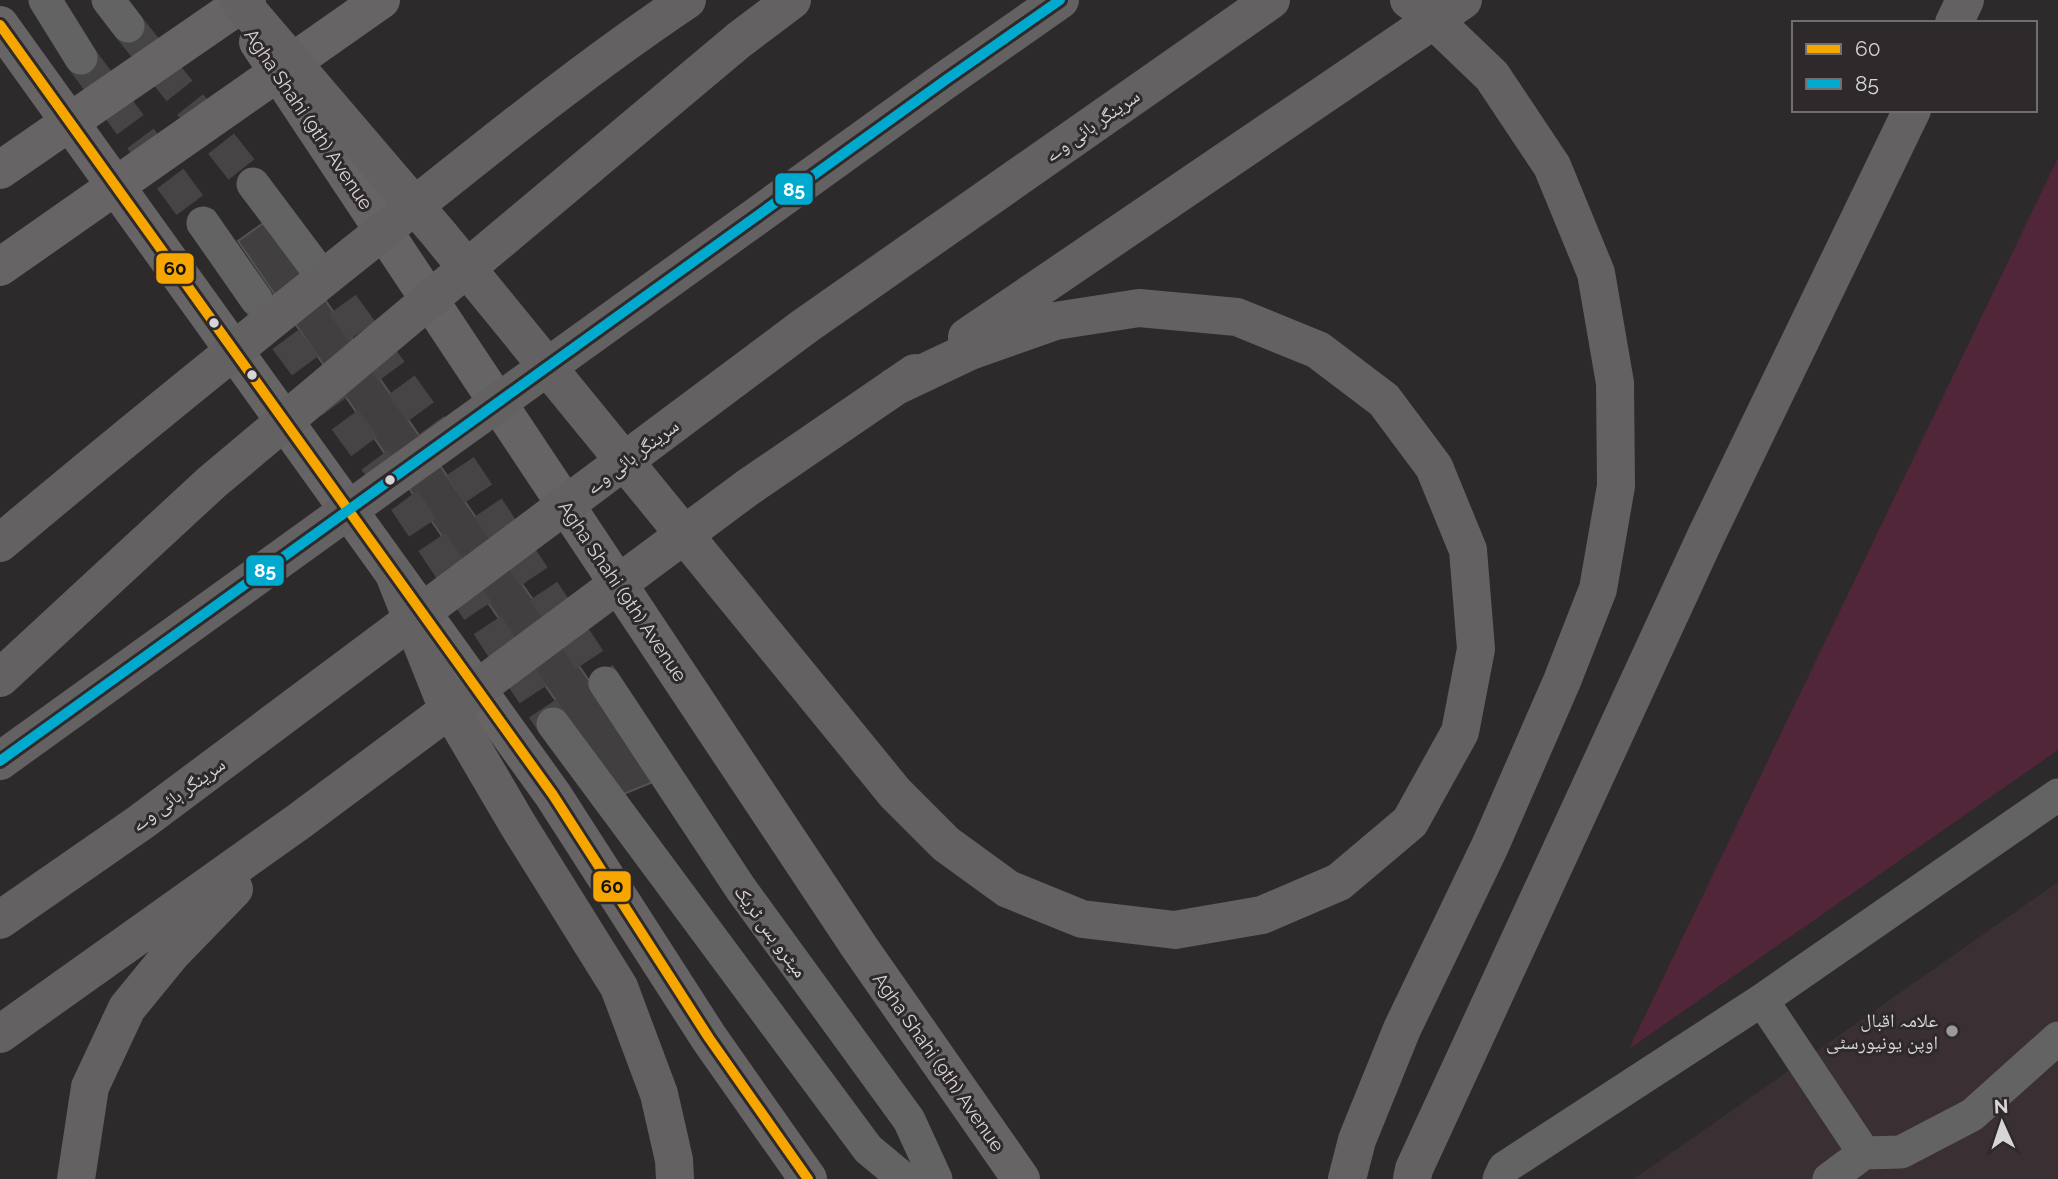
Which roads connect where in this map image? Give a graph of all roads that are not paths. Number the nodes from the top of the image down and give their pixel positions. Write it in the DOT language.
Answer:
graph roads {
  1 [pos="45,0"];
  2 [pos="108,0"];
  3 [pos="230,0"];
  4 [pos="239,0"];
  5 [pos="247,0"];
  6 [pos="381,0"];
  7 [pos="687,0"];
  8 [pos="792,0"];
  9 [pos="1060,0"];
  10 [pos="1271,0"];
  11 [pos="1409,0"];
  12 [pos="1463,0"];
  13 [pos="1965,0"];
  14 [pos="1955,21"];
  15 [pos="0,25"];
  16 [pos="128,26"];
  17 [pos="81,58"];
  18 [pos="1911,112"];
  19 [pos="0,170"];
  20 [pos="253,184"];
  21 [pos="203,223"];
  22 [pos="313,264"];
  23 [pos="0,267"];
  24 [pos="256,299"];
  25 [pos="894,387"];
  26 [pos="0,543"];
  27 [pos="394,574"];
  28 [pos="0,678"];
  29 [pos="605,683"];
  30 [pos="553,724"];
  31 [pos="0,761"];
  32 [pos="2058,795"];
  33 [pos="298,822"];
  34 [pos="0,920"];
  35 [pos="1762,1000"];
  36 [pos="0,1034"];
  37 [pos="2058,1038"];
  38 [pos="1864,1153"];
  39 [pos="76,1179"];
  40 [pos="675,1179"];
  41 [pos="808,1179"];
  42 [pos="904,1179"];
  43 [pos="936,1179"];
  44 [pos="1021,1179"];
  45 [pos="1347,1179"];
  46 [pos="1412,1179"];
  47 [pos="1499,1179"];
  48 [pos="1829,1179"];
  1 -- 17 [label="street"];
  2 -- 16 [label="street"];
  3 -- 44 [label="main road, Agha Shahi (9th) Avenue"];
  4 -- 25 [label="highway"];
  5 -- 19 [label="main road"];
  6 -- 23 [label="main road"];
  7 -- 26 [label="highway"];
  8 -- 28 [label="highway"];
  9 -- 31 [label="highway"];
  10 -- 34 [label="highway, سرینگر ہائی وے"];
  11 -- 45 [label="highway"];
  12 -- 25 [label="highway"];
  13 -- 14 [label="highway"];
  15 -- 27 [label="main road"];
  18 -- 46 [label="highway"];
  20 -- 22 [label="street"];
  21 -- 24 [label="street"];
  25 -- 33 [label="highway"];
  27 -- 40 [label="highway"];
  27 -- 41 [label="main road"];
  29 -- 43 [label="street, میٹرو بس ٹریک"];
  30 -- 42 [label="street"];
  32 -- 35 [label="street"];
  33 -- 36 [label="highway"];
  33 -- 39 [label="highway"];
  35 -- 38 [label="street"];
  35 -- 47 [label="street"];
  37 -- 38 [label="street"];
  38 -- 48 [label="street"];
}
